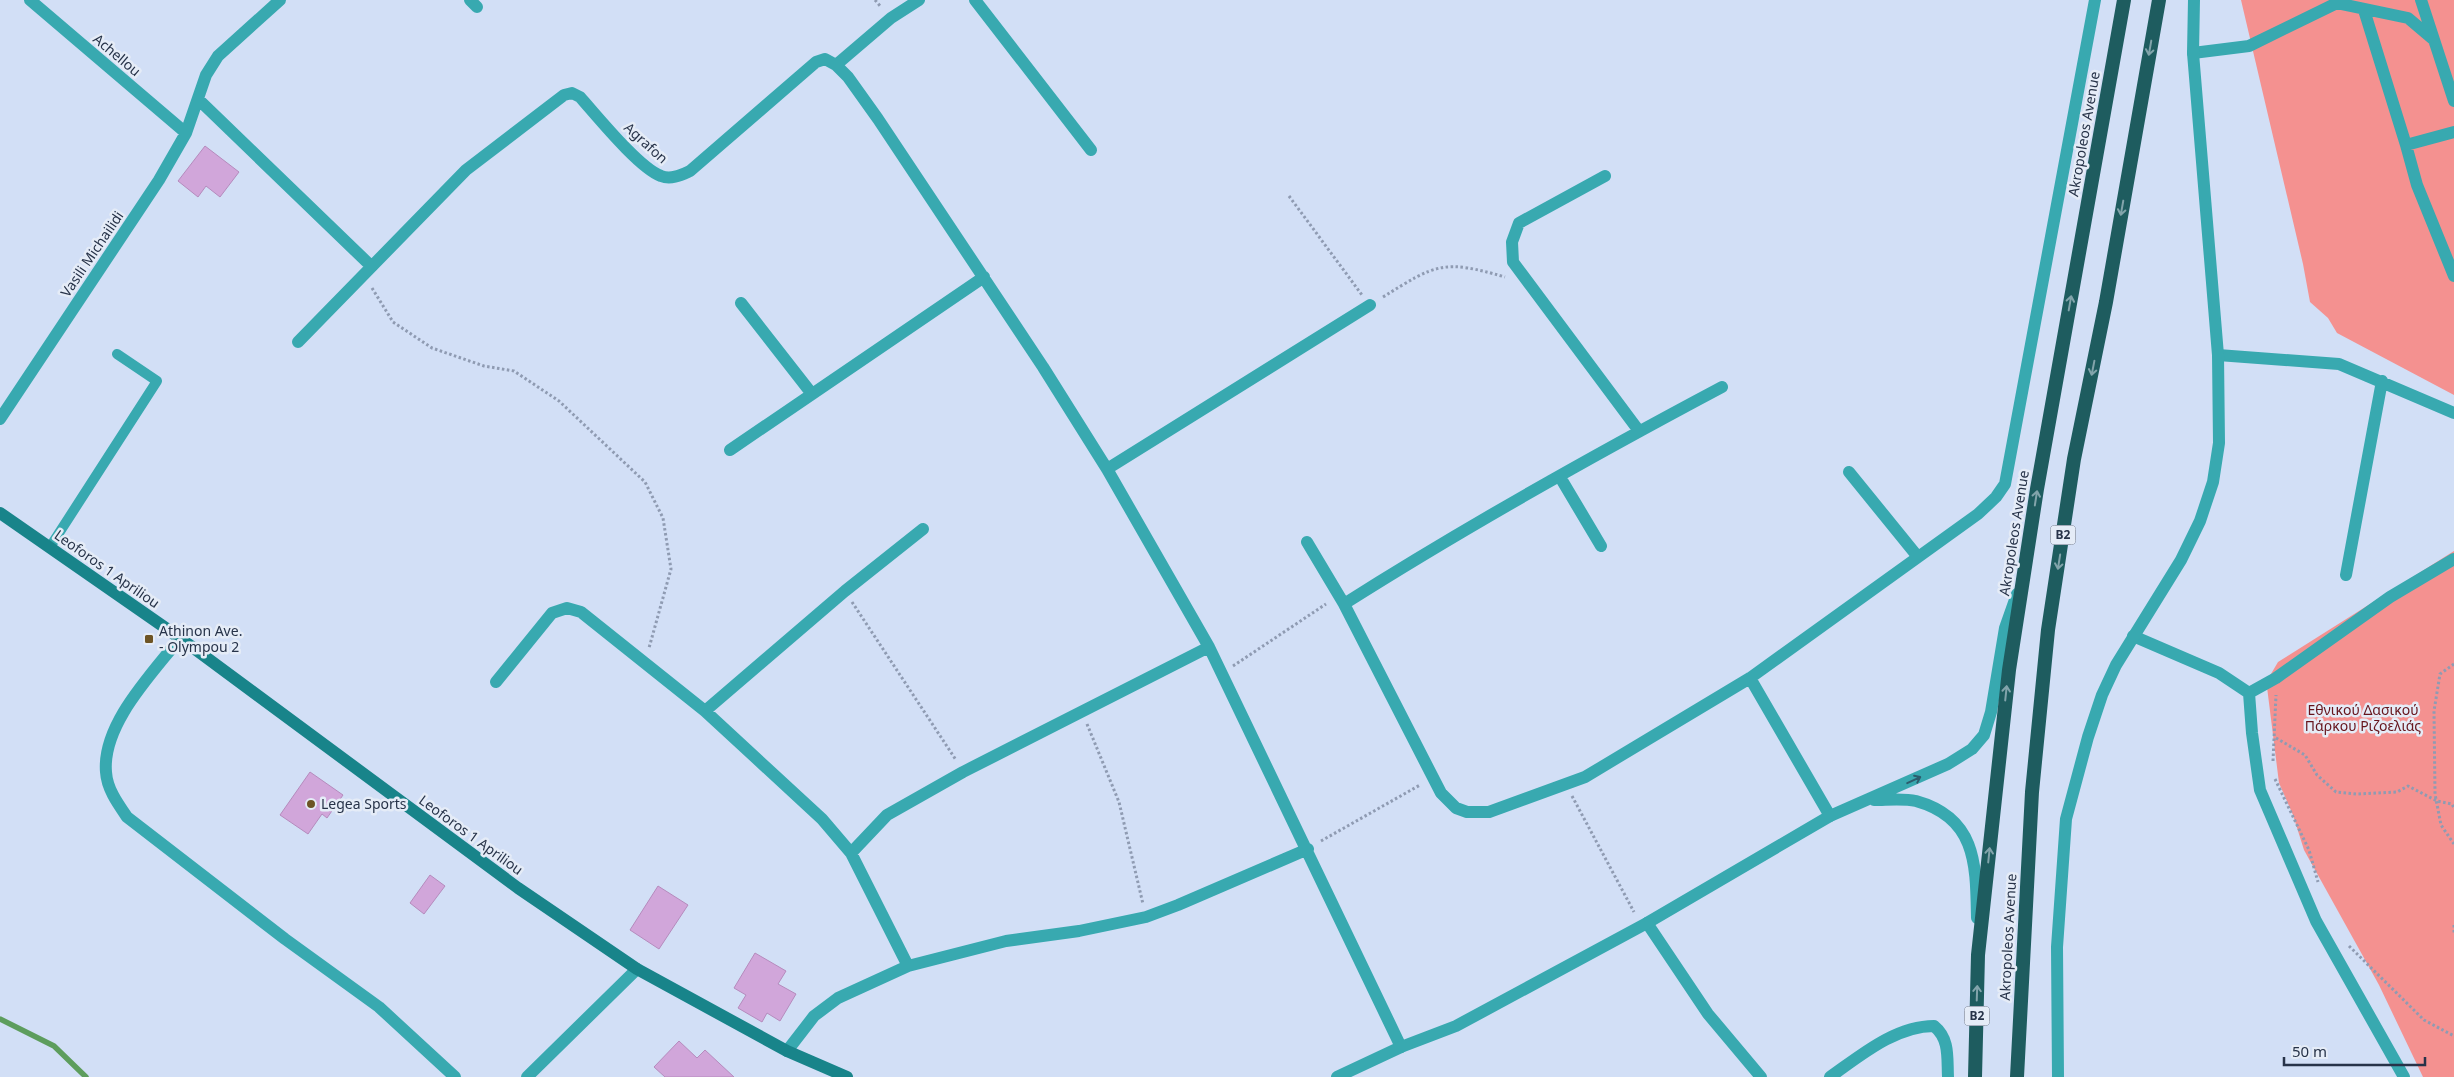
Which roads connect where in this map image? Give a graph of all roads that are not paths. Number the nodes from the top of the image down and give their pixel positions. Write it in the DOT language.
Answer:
graph roads {
  1 [pos="30,0"];
  2 [pos="919,0"];
  3 [pos="975,0"];
  4 [pos="2095,0"];
  5 [pos="2124,0"];
  6 [pos="2159,0"];
  7 [pos="2194,0"];
  8 [pos="2421,0"];
  9 [pos="277,1"];
  10 [pos="2340,2"];
  11 [pos="2364,10"];
  12 [pos="2434,40"];
  13 [pos="2193,54"];
  14 [pos="836,65"];
  15 [pos="198,99"];
  16 [pos="2454,101"];
  17 [pos="2454,132"];
  18 [pos="186,133"];
  19 [pos="2406,145"];
  20 [pos="1091,150"];
  21 [pos="1605,176"];
  22 [pos="370,265"];
  23 [pos="2454,276"];
  24 [pos="984,277"];
  25 [pos="741,303"];
  26 [pos="1370,305"];
  27 [pos="298,342"];
  28 [pos="117,354"];
  29 [pos="2218,355"];
  30 [pos="2382,381"];
  31 [pos="1722,387"];
  32 [pos="812,394"];
  33 [pos="2454,413"];
  34 [pos="0,419"];
  35 [pos="1639,431"];
  36 [pos="730,450"];
  37 [pos="1108,469"];
  38 [pos="1849,472"];
  39 [pos="1560,476"];
  40 [pos="0,513"];
  41 [pos="923,529"];
  42 [pos="1308,542"];
  43 [pos="1601,546"];
  44 [pos="50,547"];
  45 [pos="1918,557"];
  46 [pos="2454,559"];
  47 [pos="2024,570"];
  48 [pos="2346,575"];
  49 [pos="1341,600"];
  50 [pos="2134,636"];
  51 [pos="180,638"];
  52 [pos="1210,647"];
  53 [pos="1750,678"];
  54 [pos="496,682"];
  55 [pos="2249,693"];
  56 [pos="705,710"];
  57 [pos="1870,800"];
  58 [pos="1830,816"];
  59 [pos="1308,849"];
  60 [pos="851,852"];
  61 [pos="1644,925"];
  62 [pos="1978,955"];
  63 [pos="908,966"];
  64 [pos="637,968"];
  65 [pos="1401,1047"];
  66 [pos="786,1051"];
  67 [pos="455,1077"];
  68 [pos="527,1077"];
  69 [pos="848,1077"];
  70 [pos="1337,1077"];
  71 [pos="1761,1077"];
  72 [pos="1830,1077"];
  73 [pos="1948,1077"];
  74 [pos="1975,1077"];
  75 [pos="2017,1077"];
  76 [pos="2058,1077"];
  77 [pos="2404,1077"];
  1 -- 18 [label="street, Achellou"];
  2 -- 14 [label="street"];
  3 -- 20 [label="street"];
  4 -- 45 [label="street"];
  47 -- 5 [label="highway, Akropoleos Avenue / B2, one-way"];
  6 -- 75 [label="highway, Akropoleos Avenue / B2, one-way"];
  7 -- 13 [label="street"];
  8 -- 12 [label="street"];
  9 -- 15 [label="street, Vasili Michailidi"];
  10 -- 11 [label="street"];
  10 -- 13 [label="street"];
  11 -- 12 [label="street"];
  11 -- 19 [label="street"];
  12 -- 16 [label="street"];
  13 -- 29 [label="street"];
  14 -- 22 [label="street, Agrafon"];
  14 -- 24 [label="street"];
  15 -- 18 [label="street, Vasili Michailidi"];
  15 -- 22 [label="street"];
  17 -- 19 [label="street"];
  18 -- 34 [label="street, Vasili Michailidi"];
  19 -- 23 [label="street"];
  21 -- 35 [label="street"];
  22 -- 27 [label="street"];
  24 -- 32 [label="street"];
  24 -- 37 [label="street"];
  25 -- 32 [label="street"];
  26 -- 37 [label="street"];
  28 -- 44 [label="lane"];
  29 -- 30 [label="street"];
  29 -- 50 [label="street"];
  30 -- 33 [label="street"];
  30 -- 48 [label="street"];
  31 -- 35 [label="street"];
  32 -- 36 [label="street"];
  35 -- 39 [label="street"];
  37 -- 52 [label="street"];
  38 -- 45 [label="street"];
  39 -- 43 [label="street"];
  39 -- 49 [label="street"];
  40 -- 44 [label="main road, Leoforos 1 Apriliou"];
  41 -- 56 [label="street"];
  42 -- 49 [label="street"];
  44 -- 51 [label="main road, Leoforos 1 Apriliou"];
  45 -- 53 [label="street"];
  46 -- 55 [label="street"];
  57 -- 47 [label="street, one-way"];
  62 -- 47 [label="highway, Akropoleos Avenue / B2, one-way"];
  49 -- 53 [label="street"];
  50 -- 55 [label="street"];
  50 -- 76 [label="street"];
  51 -- 64 [label="main road, Leoforos 1 Apriliou"];
  51 -- 67 [label="street"];
  52 -- 59 [label="street"];
  52 -- 60 [label="street"];
  53 -- 58 [label="street"];
  54 -- 56 [label="street"];
  55 -- 77 [label="street"];
  56 -- 60 [label="street"];
  57 -- 58 [label="street"];
  57 -- 62 [label="street"];
  58 -- 61 [label="street"];
  59 -- 63 [label="street"];
  59 -- 65 [label="street"];
  60 -- 63 [label="street"];
  61 -- 65 [label="street"];
  61 -- 71 [label="street"];
  74 -- 62 [label="highway, Akropoleos Avenue / B2, one-way"];
  63 -- 66 [label="street"];
  64 -- 66 [label="main road, Leoforos 1 Apriliou"];
  64 -- 68 [label="street"];
  65 -- 70 [label="street"];
  66 -- 69 [label="main road, Leoforos 1 Apriliou"];
  72 -- 73 [label="street"];
}
